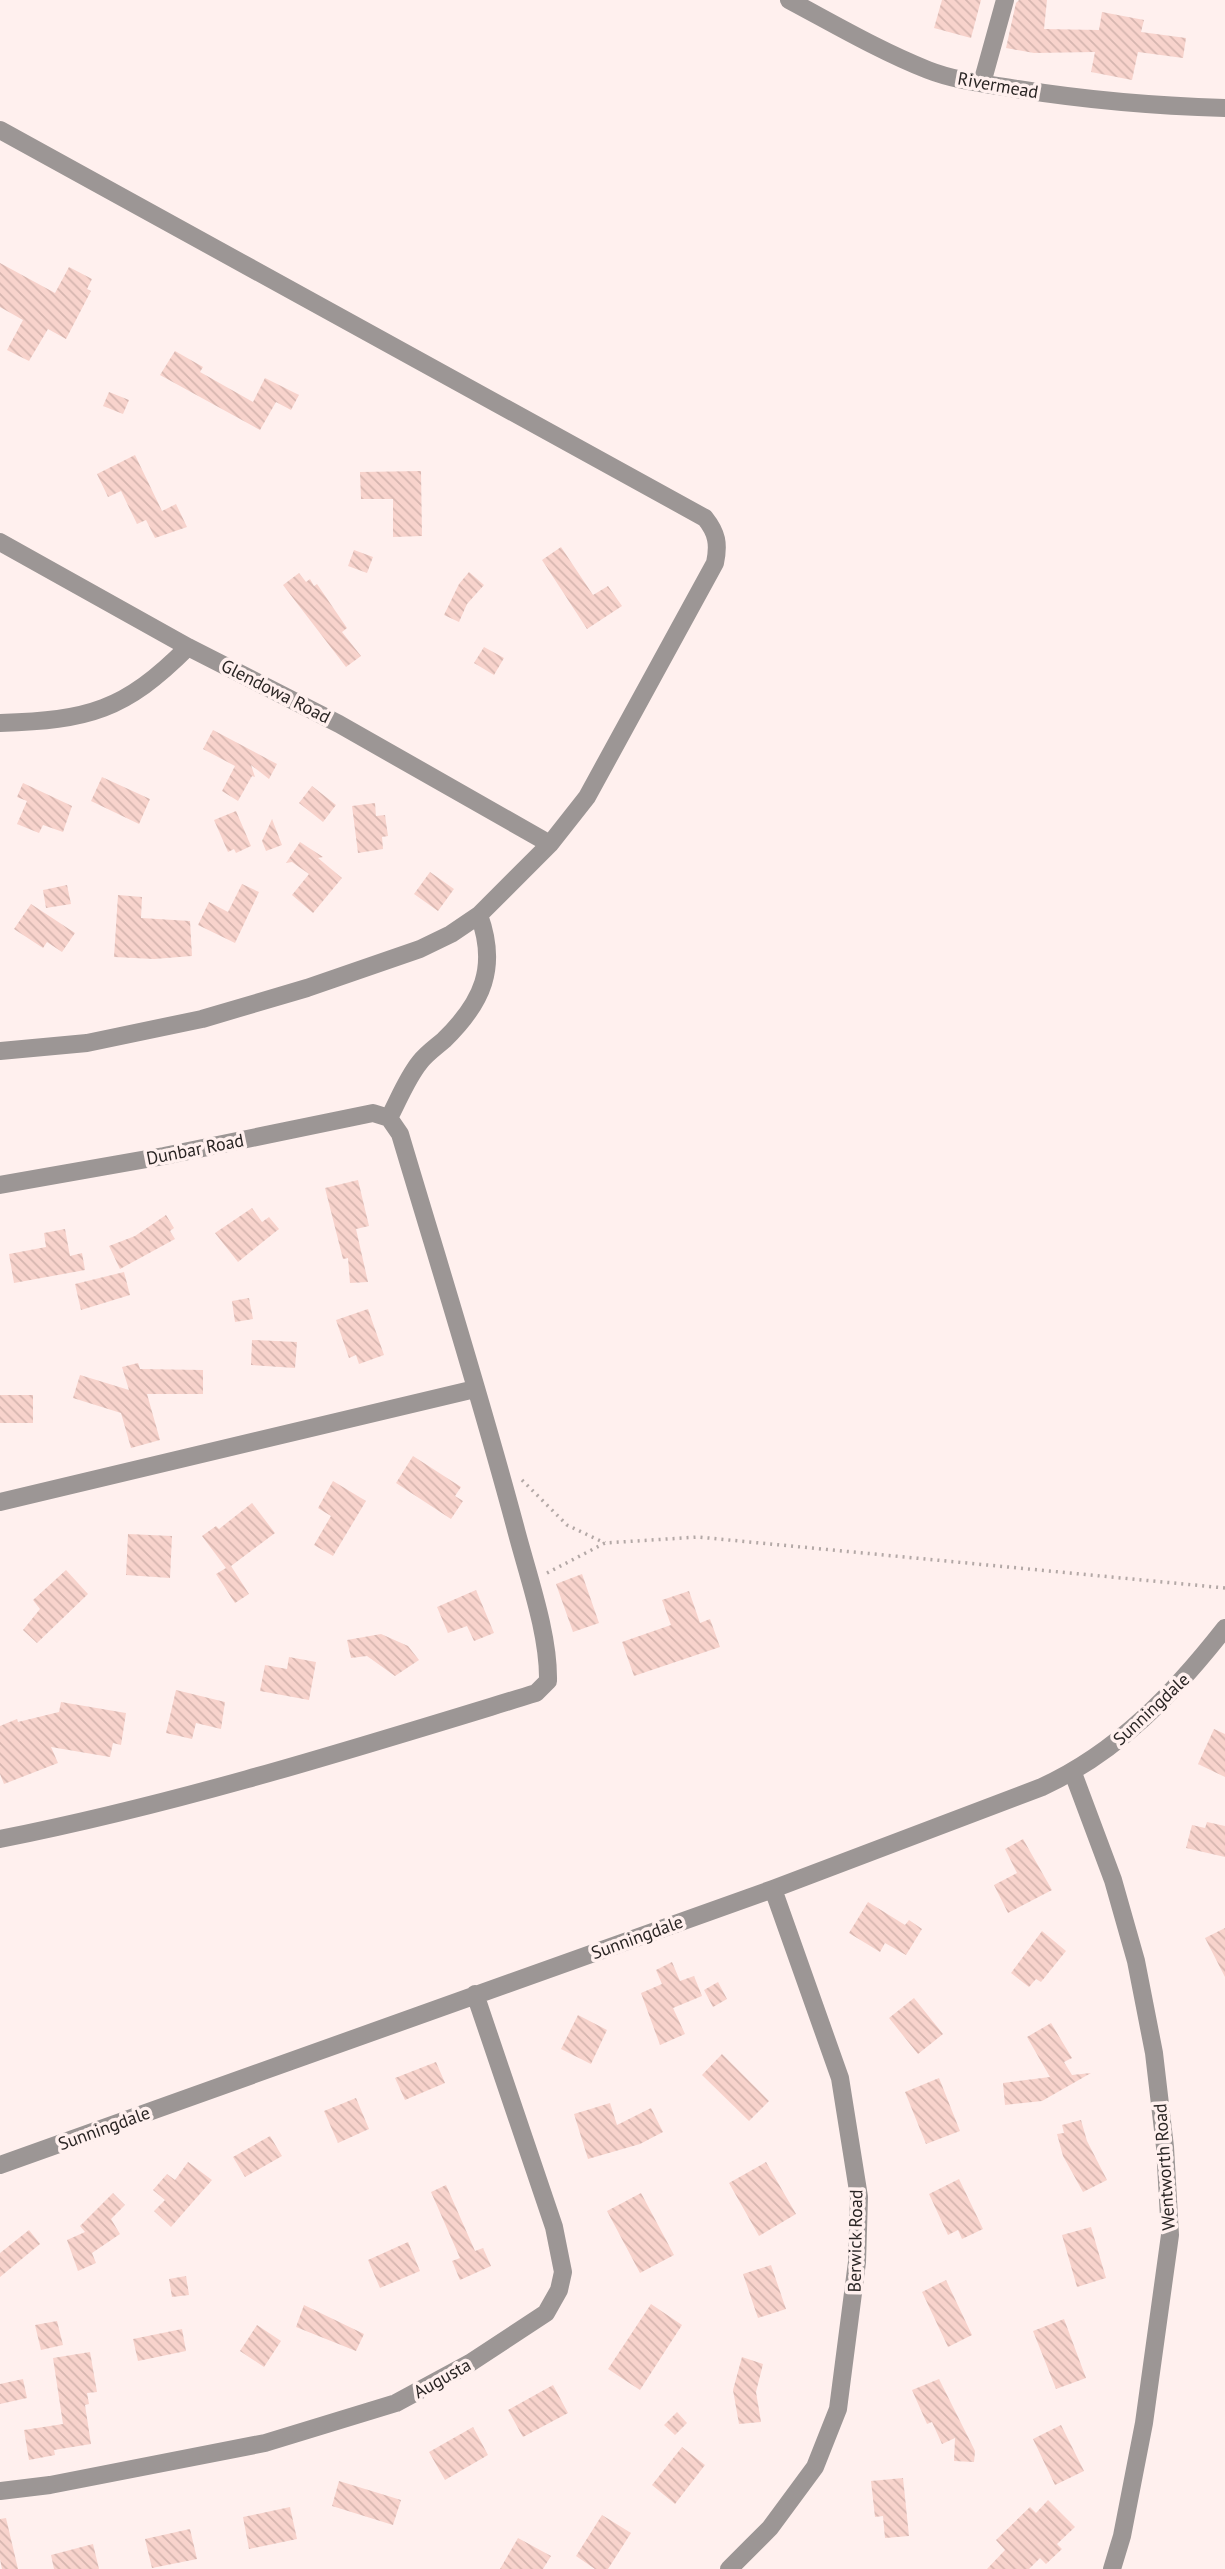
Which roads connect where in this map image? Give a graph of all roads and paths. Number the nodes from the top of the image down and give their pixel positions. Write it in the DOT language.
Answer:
graph roads {
  1 [pos="789,0"];
  2 [pos="1004,0"];
  3 [pos="982,83"];
  4 [pos="1225,108"];
  5 [pos="0,130"];
  6 [pos="0,541"];
  7 [pos="188,647"];
  8 [pos="0,723"];
  9 [pos="550,844"];
  10 [pos="480,915"];
  11 [pos="0,1051"];
  12 [pos="389,1118"];
  13 [pos="0,1185"];
  14 [pos="475,1389"];
  15 [pos="496,1456"];
  16 [pos="0,1502"];
  17 [pos="605,1543"];
  18 [pos="530,1582"];
  19 [pos="1225,1588"];
  20 [pos="1225,1628"];
  21 [pos="1073,1773"];
  22 [pos="0,1839"];
  23 [pos="773,1889"];
  24 [pos="475,1994"];
  25 [pos="0,2165"];
  26 [pos="0,2491"];
  27 [pos="729,2569"];
  28 [pos="1112,2569"];
  1 -- 3 [label="street, Rivermead"];
  2 -- 3 [label="street"];
  3 -- 4 [label="street, Rivermead"];
  5 -- 9 [label="street"];
  6 -- 7 [label="street, Glendowa Road"];
  7 -- 8 [label="street"];
  7 -- 9 [label="street, Glendowa Road"];
  9 -- 10 [label="street"];
  10 -- 11 [label="street"];
  10 -- 12 [label="street"];
  12 -- 13 [label="street, Dunbar Road"];
  12 -- 14 [label="street"];
  14 -- 15 [label="street"];
  14 -- 16 [label="street"];
  15 -- 17 [label="path"];
  15 -- 18 [label="street"];
  17 -- 18 [label="path"];
  17 -- 19 [label="path"];
  18 -- 22 [label="street"];
  20 -- 21 [label="street, Sunningdale"];
  21 -- 23 [label="street, Sunningdale"];
  21 -- 28 [label="street, Wentworth Road"];
  23 -- 24 [label="street, Sunningdale"];
  23 -- 27 [label="street, Berwick Road"];
  24 -- 25 [label="street, Sunningdale"];
  24 -- 26 [label="street, Augusta"];
}
